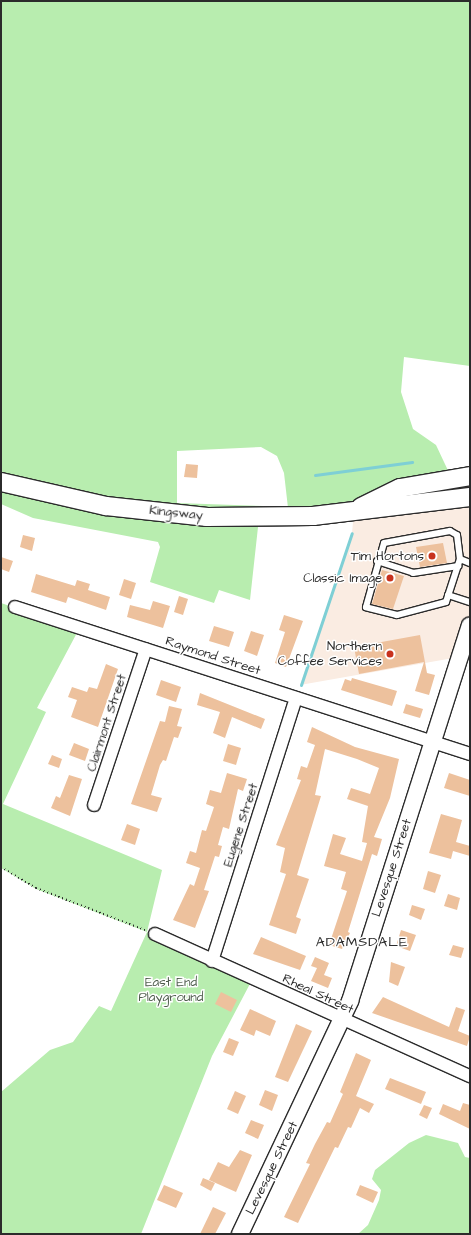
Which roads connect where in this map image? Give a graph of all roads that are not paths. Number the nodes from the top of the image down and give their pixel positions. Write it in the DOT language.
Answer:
graph roads {
  1 [pos="470,476"];
  2 [pos="1,482"];
  3 [pos="470,497"];
  4 [pos="354,511"];
  5 [pos="377,561"];
  6 [pos="470,562"];
  7 [pos="459,563"];
  8 [pos="448,595"];
  9 [pos="470,602"];
  10 [pos="15,607"];
  11 [pos="470,626"];
  12 [pos="146,649"];
  13 [pos="296,698"];
  14 [pos="432,741"];
  15 [pos="470,754"];
  16 [pos="94,805"];
  17 [pos="156,934"];
  18 [pos="212,960"];
  19 [pos="342,1021"];
  20 [pos="470,1076"];
  21 [pos="240,1234"];
  1 -- 4 [label="main road, Kingsway"];
  2 -- 4 [label="main road, Kingsway"];
  3 -- 4 [label="main road, Kingsway"];
  5 -- 7 [label="lane"];
  5 -- 7 [label="lane"];
  5 -- 8 [label="lane"];
  6 -- 7 [label="lane"];
  7 -- 8 [label="lane"];
  8 -- 9 [label="lane"];
  10 -- 12 [label="street, Raymond Street"];
  11 -- 14 [label="street, Levesque Street"];
  12 -- 13 [label="street, Raymond Street"];
  12 -- 16 [label="street, Clairmont Street"];
  13 -- 14 [label="street, Raymond Street"];
  13 -- 18 [label="street, Eugene Street"];
  14 -- 15 [label="street, Raymond Street"];
  14 -- 19 [label="street, Levesque Street"];
  17 -- 18 [label="street, Rheal Street"];
  18 -- 19 [label="street, Rheal Street"];
  19 -- 20 [label="street, Rheal Street"];
  19 -- 21 [label="street, Levesque Street"];
}
